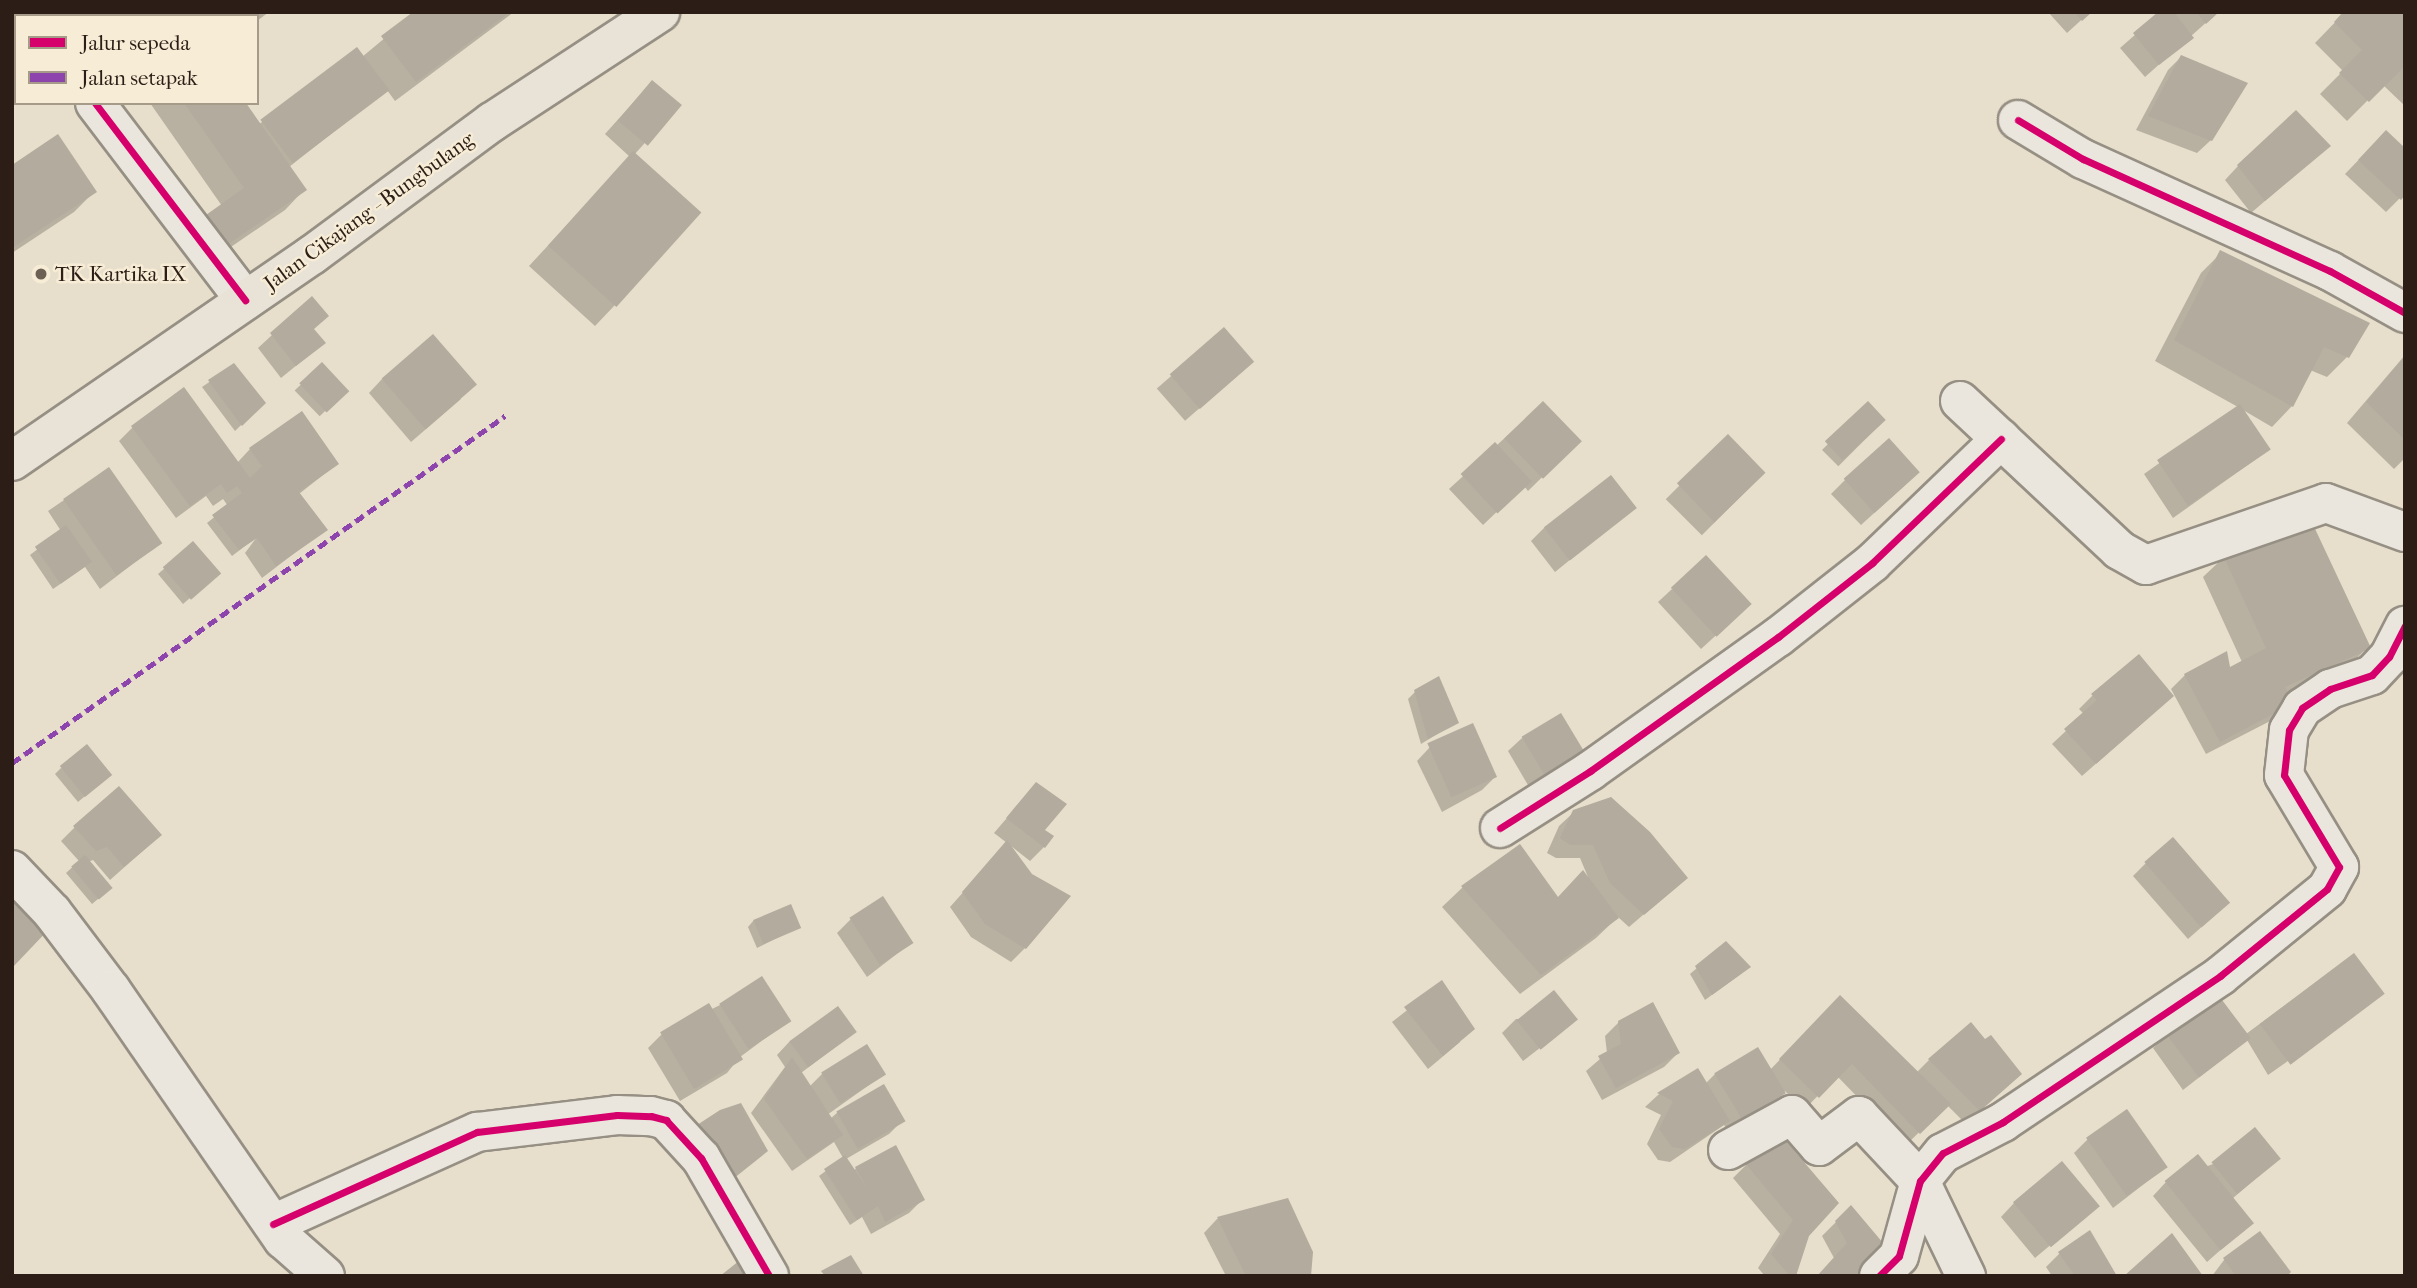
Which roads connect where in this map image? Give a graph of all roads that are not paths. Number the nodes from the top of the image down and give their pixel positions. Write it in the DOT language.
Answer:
graph roads {
  1 [pos="660,12"];
  2 [pos="97,105"];
  3 [pos="2018,120"];
  4 [pos="244,300"];
  5 [pos="2405,313"];
  6 [pos="1960,401"];
  7 [pos="2001,439"];
  8 [pos="18,449"];
  9 [pos="2405,532"];
  10 [pos="2405,626"];
  11 [pos="1500,828"];
  12 [pos="12,870"];
  13 [pos="1728,1150"];
  14 [pos="1920,1181"];
  15 [pos="273,1224"];
  16 [pos="325,1276"];
  17 [pos="769,1276"];
  18 [pos="1879,1276"];
  19 [pos="1966,1276"];
  1 -- 4 [label="main road, Jalan Cikajang - Bungbulang"];
  2 -- 4 [label="street"];
  3 -- 5 [label="street"];
  4 -- 8 [label="main road, Jalan Cikajang - Bungbulang"];
  6 -- 7 [label="street"];
  7 -- 9 [label="street"];
  7 -- 11 [label="street"];
  10 -- 14 [label="street"];
  12 -- 15 [label="street"];
  13 -- 14 [label="street"];
  14 -- 18 [label="street"];
  14 -- 19 [label="street"];
  15 -- 16 [label="street"];
  15 -- 17 [label="street"];
}
